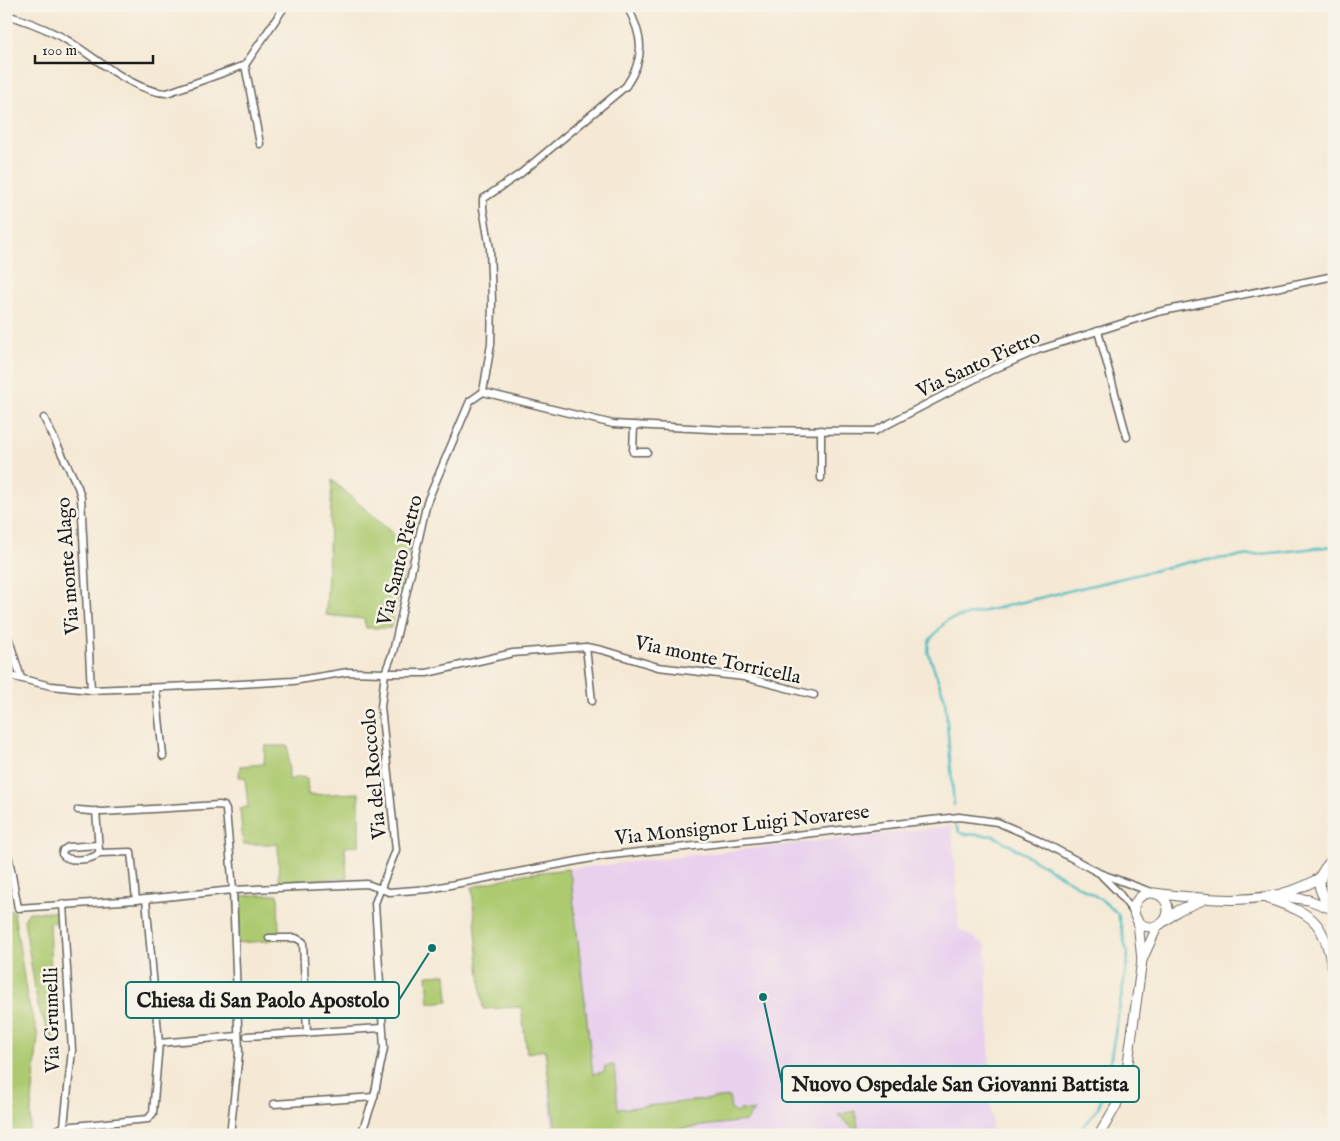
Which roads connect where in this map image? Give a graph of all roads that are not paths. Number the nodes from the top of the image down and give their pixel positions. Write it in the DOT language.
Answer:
graph roads {
  1 [pos="286,6"];
  2 [pos="627,6"];
  3 [pos="6,15"];
  4 [pos="245,65"];
  5 [pos="260,144"];
  6 [pos="1334,276"];
  7 [pos="1098,331"];
  8 [pos="483,392"];
  9 [pos="44,418"];
  10 [pos="634,425"];
  11 [pos="821,430"];
  12 [pos="1128,437"];
  13 [pos="647,452"];
  14 [pos="821,478"];
  15 [pos="6,630"];
  16 [pos="586,647"];
  17 [pos="385,673"];
  18 [pos="6,675"];
  19 [pos="20,678"];
  20 [pos="156,689"];
  21 [pos="91,690"];
  22 [pos="814,696"];
  23 [pos="592,701"];
  24 [pos="163,756"];
  25 [pos="78,810"];
  26 [pos="96,811"];
  27 [pos="6,842"];
  28 [pos="99,849"];
  29 [pos="1333,860"];
  30 [pos="1099,873"];
  31 [pos="1321,877"];
  32 [pos="380,887"];
  33 [pos="233,890"];
  34 [pos="1154,893"];
  35 [pos="1278,895"];
  36 [pos="1261,897"];
  37 [pos="146,899"];
  38 [pos="136,900"];
  39 [pos="1203,900"];
  40 [pos="63,904"];
  41 [pos="1333,910"];
  42 [pos="1134,913"];
  43 [pos="1138,922"];
  44 [pos="1161,924"];
  45 [pos="269,938"];
  46 [pos="1142,960"];
  47 [pos="1334,973"];
  48 [pos="382,1028"];
  49 [pos="307,1033"];
  50 [pos="238,1036"];
  51 [pos="247,1036"];
  52 [pos="159,1043"];
  53 [pos="374,1097"];
  54 [pos="274,1104"];
  55 [pos="63,1127"];
  56 [pos="46,1135"];
  57 [pos="63,1135"];
  58 [pos="230,1135"];
  59 [pos="361,1135"];
  60 [pos="1099,1135"];
  1 -- 4 [label="street"];
  2 -- 8 [label="street"];
  3 -- 4 [label="street"];
  4 -- 5 [label="street"];
  6 -- 7 [label="street, Via Santo Pietro"];
  7 -- 11 [label="street, Via Santo Pietro"];
  7 -- 12 [label="street"];
  8 -- 10 [label="street, Via Santo Pietro"];
  8 -- 17 [label="street, Via Santo Pietro"];
  9 -- 21 [label="street, Via monte Alago"];
  10 -- 11 [label="street, Via Santo Pietro"];
  10 -- 13 [label="street"];
  11 -- 14 [label="street"];
  15 -- 19 [label="street"];
  16 -- 17 [label="street, Via monte Torricella"];
  16 -- 22 [label="street, Via monte Torricella"];
  16 -- 23 [label="street"];
  17 -- 20 [label="street"];
  17 -- 32 [label="street, Via del Roccolo"];
  18 -- 19 [label="street"];
  19 -- 21 [label="street"];
  20 -- 21 [label="street"];
  20 -- 24 [label="street"];
  25 -- 26 [label="street"];
  26 -- 28 [label="street"];
  26 -- 33 [label="street"];
  27 -- 40 [label="street"];
  28 -- 28 [label="street"];
  28 -- 38 [label="street"];
  29 -- 31 [label="main road"];
  30 -- 32 [label="street, Via Monsignor Luigi Novarese"];
  30 -- 34 [label="street, Via Monsignor Luigi Novarese"];
  30 -- 42 [label="street, Via Monsignor Luigi Novarese"];
  31 -- 35 [label="main road"];
  31 -- 41 [label="main road"];
  32 -- 33 [label="street, Via Monsignor Luigi Novarese"];
  32 -- 48 [label="street, Via del Roccolo"];
  33 -- 37 [label="street, Via Monsignor Luigi Novarese"];
  33 -- 50 [label="street"];
  34 -- 39 [label="main road"];
  34 -- 42 [label="main road"];
  34 -- 44 [label="main road"];
  35 -- 36 [label="main road"];
  35 -- 41 [label="main road"];
  36 -- 39 [label="main road"];
  36 -- 47 [label="main road"];
  37 -- 38 [label="street, Via Monsignor Luigi Novarese"];
  37 -- 52 [label="street"];
  38 -- 40 [label="street"];
  39 -- 44 [label="main road"];
  40 -- 55 [label="street, Via Grumelli"];
  42 -- 43 [label="main road"];
  43 -- 44 [label="main road"];
  43 -- 46 [label="main road"];
  44 -- 46 [label="main road"];
  45 -- 49 [label="street"];
  46 -- 60 [label="main road"];
  48 -- 49 [label="street"];
  48 -- 53 [label="street, Via del Roccolo"];
  49 -- 51 [label="street"];
  50 -- 52 [label="street"];
  50 -- 58 [label="street"];
  52 -- 55 [label="street"];
  53 -- 54 [label="street"];
  53 -- 59 [label="street, Via del Roccolo"];
  55 -- 56 [label="street"];
  55 -- 57 [label="street, Via Grumelli"];
}
